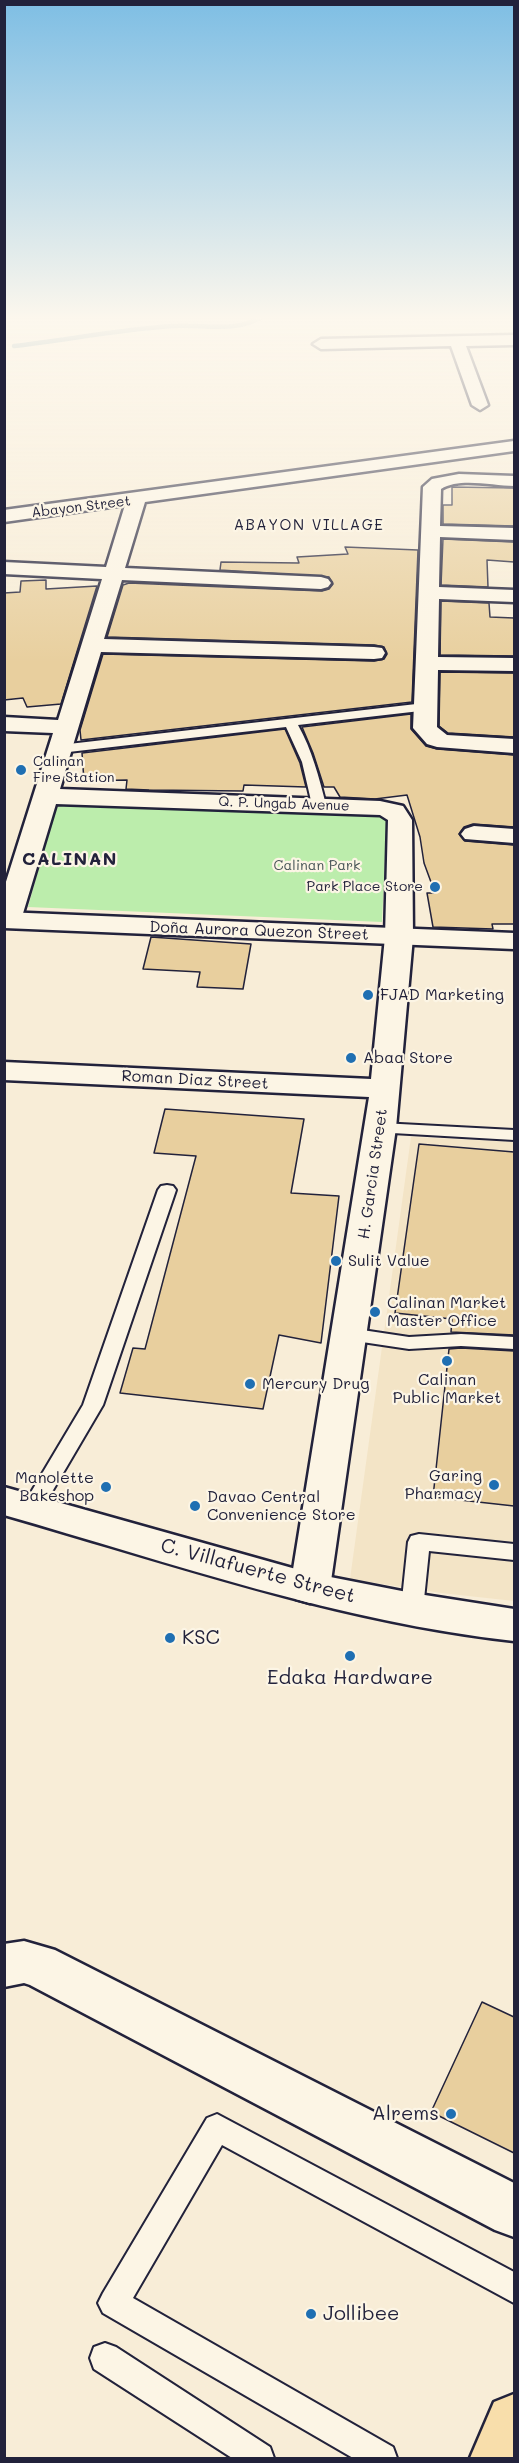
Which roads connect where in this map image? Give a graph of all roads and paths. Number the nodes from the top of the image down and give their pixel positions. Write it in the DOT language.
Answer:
graph roads {
  1 [pos="514,446"];
  2 [pos="514,481"];
  3 [pos="136,500"];
  4 [pos="4,516"];
  5 [pos="430,531"];
  6 [pos="514,534"];
  7 [pos="4,568"];
  8 [pos="114,574"];
  9 [pos="321,583"];
  10 [pos="428,593"];
  11 [pos="514,596"];
  12 [pos="92,645"];
  13 [pos="374,653"];
  14 [pos="427,663"];
  15 [pos="514,665"];
  16 [pos="425,706"];
  17 [pos="290,722"];
  18 [pos="4,724"];
  19 [pos="67,727"];
  20 [pos="514,746"];
  21 [pos="60,749"];
  22 [pos="46,796"];
  23 [pos="318,806"];
  24 [pos="474,834"];
  25 [pos="514,836"];
  26 [pos="6,920"];
  27 [pos="399,937"];
  28 [pos="514,941"];
  29 [pos="4,1071"];
  30 [pos="385,1089"];
  31 [pos="381,1128"];
  32 [pos="514,1135"];
  33 [pos="167,1190"];
  34 [pos="349,1334"];
  35 [pos="514,1343"];
  36 [pos="18,1505"];
  37 [pos="514,1552"];
  38 [pos="310,1588"];
  39 [pos="412,1609"];
  40 [pos="514,1625"];
  41 [pos="4,1966"];
  42 [pos="514,2211"];
  43 [pos="514,2288"];
  44 [pos="105,2358"];
  45 [pos="514,2422"];
  46 [pos="260,2458"];
  47 [pos="382,2458"];
  48 [pos="498,2458"];
  1 -- 3 [label="street, Abayon Street"];
  2 -- 5 [label="street"];
  3 -- 4 [label="street, Abayon Street"];
  3 -- 8 [label="street"];
  5 -- 6 [label="street"];
  5 -- 10 [label="street"];
  7 -- 8 [label="street"];
  8 -- 9 [label="street"];
  8 -- 12 [label="street"];
  10 -- 11 [label="street"];
  10 -- 14 [label="street"];
  12 -- 13 [label="street"];
  12 -- 19 [label="street"];
  14 -- 15 [label="street"];
  14 -- 16 [label="street"];
  16 -- 17 [label="lane"];
  16 -- 20 [label="street"];
  17 -- 21 [label="lane"];
  17 -- 23 [label="lane"];
  18 -- 19 [label="street"];
  19 -- 21 [label="street"];
  21 -- 22 [label="street"];
  22 -- 23 [label="street, Q. P. Ungab Avenue"];
  22 -- 26 [label="street"];
  23 -- 27 [label="street, Q. P. Ungab Avenue"];
  24 -- 25 [label="street"];
  26 -- 27 [label="street, Doña Aurora Quezon Street"];
  27 -- 28 [label="street, Doña Aurora Quezon Street"];
  27 -- 30 [label="street, H. Garcia Street"];
  29 -- 30 [label="street, Roman Diaz Street"];
  30 -- 31 [label="street, H. Garcia Street"];
  31 -- 32 [label="lane"];
  31 -- 34 [label="street, H. Garcia Street"];
  33 -- 36 [label="lane"];
  34 -- 35 [label="lane"];
  34 -- 38 [label="street, H. Garcia Street"];
  36 -- 38 [label="street, C. Villafuerte Street"];
  37 -- 39 [label="lane"];
  38 -- 39 [label="street, C. Villafuerte Street"];
  39 -- 40 [label="street, C. Villafuerte Street"];
  41 -- 42 [label="street"];
  43 -- 47 [label="lane"];
  44 -- 46 [label="lane"];
  45 -- 48 [label="highway"];
}
